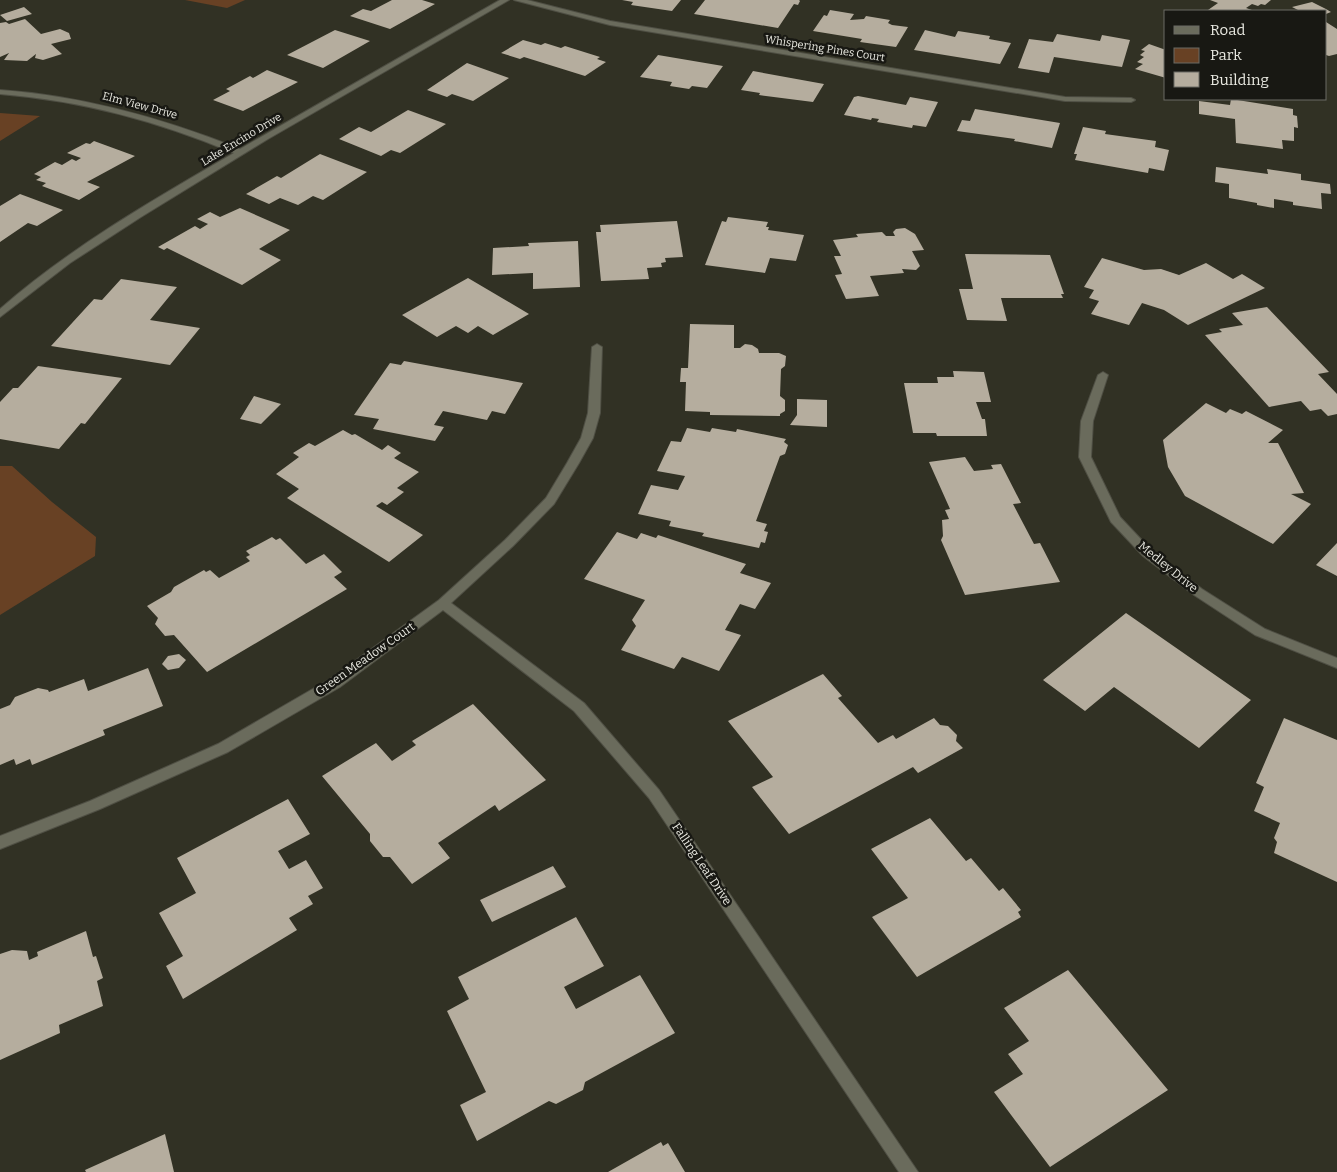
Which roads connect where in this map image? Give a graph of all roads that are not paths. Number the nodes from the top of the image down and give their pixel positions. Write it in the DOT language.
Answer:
graph roads {
  1 [pos="505,0"];
  2 [pos="518,0"];
  3 [pos="0,92"];
  4 [pos="1131,100"];
  5 [pos="240,152"];
  6 [pos="0,314"];
  7 [pos="597,346"];
  8 [pos="1103,375"];
  9 [pos="443,603"];
  10 [pos="1337,662"];
  11 [pos="0,843"];
  12 [pos="909,1172"];
  1 -- 5 [label="street, Lake Encino Drive"];
  2 -- 4 [label="street, Whispering Pines Court"];
  3 -- 5 [label="street, Elm View Drive"];
  5 -- 6 [label="street, Lake Encino Drive"];
  7 -- 9 [label="street, Green Meadow Court"];
  8 -- 10 [label="street, Medley Drive"];
  9 -- 11 [label="street, Green Meadow Court"];
  9 -- 12 [label="street, Falling Leaf Drive"];
}
